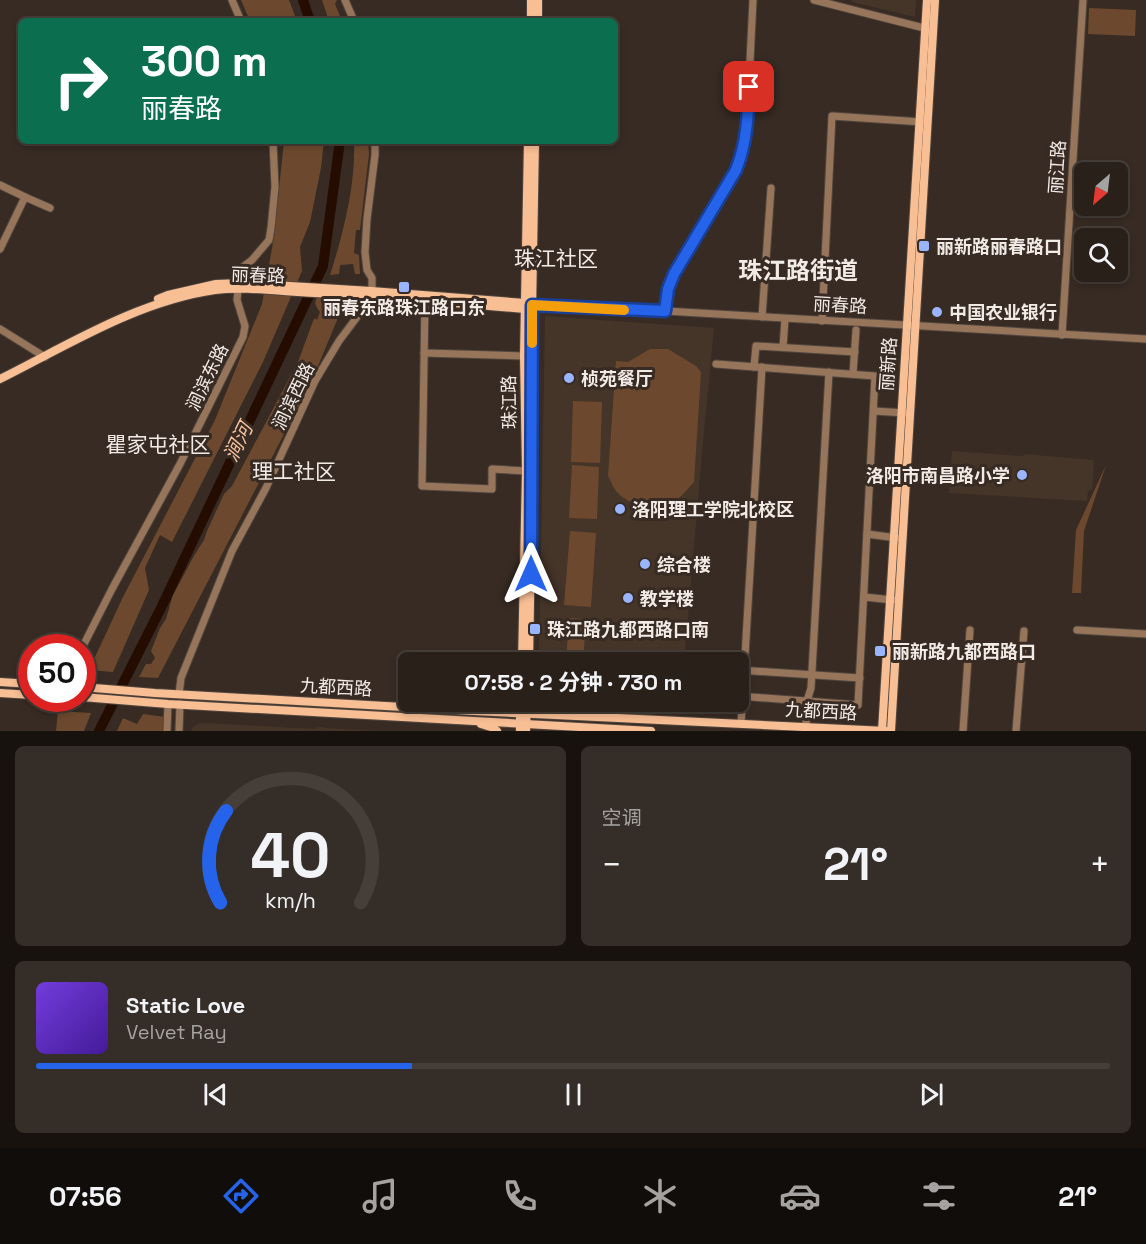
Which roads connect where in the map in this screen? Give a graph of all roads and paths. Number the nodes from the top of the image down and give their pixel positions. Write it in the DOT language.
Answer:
graph roads {
  1 [pos="232,0"];
  2 [pos="345,0"];
  3 [pos="531,0"];
  4 [pos="538,0"];
  5 [pos="753,0"];
  6 [pos="814,0"];
  7 [pos="927,0"];
  8 [pos="935,0"];
  9 [pos="1083,0"];
  10 [pos="240,18"];
  11 [pos="353,18"];
  12 [pos="531,18"];
  13 [pos="538,18"];
  14 [pos="929,29"];
  15 [pos="924,122"];
  16 [pos="273,144"];
  17 [pos="375,144"];
  18 [pos="528,144"];
  19 [pos="535,144"];
  20 [pos="0,185"];
  21 [pos="771,188"];
  22 [pos="25,197"];
  23 [pos="50,208"];
  24 [pos="0,249"];
  25 [pos="240,286"];
  26 [pos="372,294"];
  27 [pos="425,301"];
  28 [pos="527,306"];
  29 [pos="665,311"];
  30 [pos="762,317"];
  31 [pos="785,319"];
  32 [pos="822,321"];
  33 [pos="912,326"];
  34 [pos="0,329"];
  35 [pos="856,330"];
  36 [pos="1062,335"];
  37 [pos="1146,339"];
  38 [pos="783,348"];
  39 [pos="855,352"];
  40 [pos="424,354"];
  41 [pos="42,355"];
  42 [pos="524,356"];
  43 [pos="716,364"];
  44 [pos="758,367"];
  45 [pos="0,372"];
  46 [pos="829,372"];
  47 [pos="853,374"];
  48 [pos="0,379"];
  49 [pos="874,411"];
  50 [pos="906,414"];
  51 [pos="526,471"];
  52 [pos="870,473"];
  53 [pos="902,476"];
  54 [pos="867,534"];
  55 [pos="898,538"];
  56 [pos="864,597"];
  57 [pos="895,600"];
  58 [pos="970,630"];
  59 [pos="1024,630"];
  60 [pos="1077,630"];
  61 [pos="89,634"];
  62 [pos="1146,634"];
  63 [pos="522,652"];
  64 [pos="529,652"];
  65 [pos="742,652"];
  66 [pos="749,671"];
  67 [pos="811,675"];
  68 [pos="860,678"];
  69 [pos="0,682"];
  70 [pos="18,683"];
  71 [pos="96,688"];
  72 [pos="0,693"];
  73 [pos="18,694"];
  74 [pos="179,694"];
  75 [pos="749,697"];
  76 [pos="96,698"];
  77 [pos="807,701"];
  78 [pos="168,704"];
  79 [pos="180,704"];
  80 [pos="398,707"];
  81 [pos="490,712"];
  82 [pos="573,712"];
  83 [pos="741,712"];
  84 [pos="523,714"];
  85 [pos="582,716"];
  86 [pos="469,720"];
  87 [pos="741,724"];
  88 [pos="578,727"];
  89 [pos="806,727"];
  90 [pos="523,728"];
  91 [pos="167,731"];
  92 [pos="179,731"];
  93 [pos="497,731"];
  94 [pos="562,731"];
  95 [pos="651,731"];
  96 [pos="885,731"];
  97 [pos="963,731"];
  98 [pos="1016,731"];
  1 -- 10 [label="street"];
  2 -- 11 [label="street"];
  3 -- 12 [label="main road"];
  4 -- 13 [label="main road"];
  5 -- 29 [label="street"];
  6 -- 14 [label="street"];
  7 -- 14 [label="main road, 丽新路"];
  8 -- 14 [label="main road, 丽新路"];
  9 -- 36 [label="street, 丽江路"];
  14 -- 15 [label="main road, 丽新路"];
  15 -- 32 [label="street"];
  15 -- 33 [label="main road, 丽新路"];
  16 -- 25 [label="street"];
  17 -- 26 [label="street"];
  18 -- 28 [label="main road, 珠江路"];
  19 -- 28 [label="main road, 珠江路"];
  20 -- 22 [label="street"];
  21 -- 30 [label="street"];
  22 -- 23 [label="street"];
  22 -- 24 [label="street"];
  25 -- 26 [label="main road, 丽春路"];
  25 -- 41 [label="main road, 丽春路"];
  25 -- 61 [label="street, 涧滨东路"];
  26 -- 27 [label="main road, 丽春路"];
  26 -- 28 [label="main road, 丽春路"];
  26 -- 74 [label="street, 涧滨西路"];
  27 -- 28 [label="main road, 丽春路"];
  27 -- 40 [label="street"];
  28 -- 29 [label="street, 丽春路"];
  28 -- 42 [label="main road, 珠江路"];
  28 -- 64 [label="main road, 珠江路"];
  29 -- 30 [label="street, 丽春路"];
  30 -- 31 [label="street, 丽春路"];
  31 -- 32 [label="street, 丽春路"];
  31 -- 38 [label="street"];
  32 -- 33 [label="street, 丽春路"];
  33 -- 36 [label="street, 丽春路"];
  33 -- 50 [label="main road, 丽新路"];
  34 -- 41 [label="street"];
  35 -- 39 [label="street"];
  36 -- 37 [label="street, 丽春路"];
  38 -- 39 [label="street"];
  38 -- 44 [label="street"];
  39 -- 47 [label="street"];
  40 -- 42 [label="street"];
  40 -- 51 [label="street"];
  41 -- 45 [label="main road, 丽春路"];
  41 -- 48 [label="main road, 丽春路"];
  42 -- 51 [label="main road, 珠江路"];
  43 -- 44 [label="street"];
  44 -- 46 [label="street"];
  44 -- 65 [label="street"];
  46 -- 47 [label="street"];
  46 -- 67 [label="street"];
  47 -- 49 [label="street"];
  49 -- 50 [label="street"];
  49 -- 52 [label="street"];
  50 -- 53 [label="main road, 丽新路"];
  51 -- 63 [label="main road, 珠江路"];
  52 -- 53 [label="street"];
  52 -- 54 [label="street"];
  53 -- 55 [label="main road, 丽新路"];
  54 -- 55 [label="street"];
  54 -- 56 [label="street"];
  55 -- 57 [label="main road, 丽新路"];
  56 -- 57 [label="street"];
  56 -- 68 [label="street"];
  57 -- 96 [label="main road, 丽新路"];
  58 -- 97 [label="street"];
  59 -- 98 [label="street"];
  60 -- 62 [label="street"];
  66 -- 67 [label="street"];
  67 -- 68 [label="street"];
  67 -- 77 [label="street"];
  68 -- 77 [label="street"];
  69 -- 70 [label="main road"];
  71 -- 74 [label="main road, 九都西路"];
  72 -- 73 [label="main road"];
  74 -- 80 [label="main road, 九都西路"];
  75 -- 77 [label="street"];
  76 -- 78 [label="main road, 九都西路"];
  77 -- 89 [label="street"];
  78 -- 79 [label="main road, 九都西路"];
  78 -- 91 [label="street"];
  79 -- 86 [label="main road, 九都西路"];
  79 -- 92 [label="street"];
  81 -- 84 [label="main road, 九都西路"];
  82 -- 85 [label="main road"];
  83 -- 87 [label="street"];
  84 -- 85 [label="main road, 九都西路"];
  84 -- 90 [label="main road"];
  85 -- 87 [label="main road, 九都西路"];
  86 -- 90 [label="main road, 九都西路"];
  86 -- 93 [label="main road"];
  87 -- 89 [label="main road, 九都西路"];
  88 -- 90 [label="main road, 九都西路"];
  88 -- 94 [label="main road"];
  88 -- 95 [label="main road, 九都西路"];
  89 -- 96 [label="main road, 九都西路"];
}
